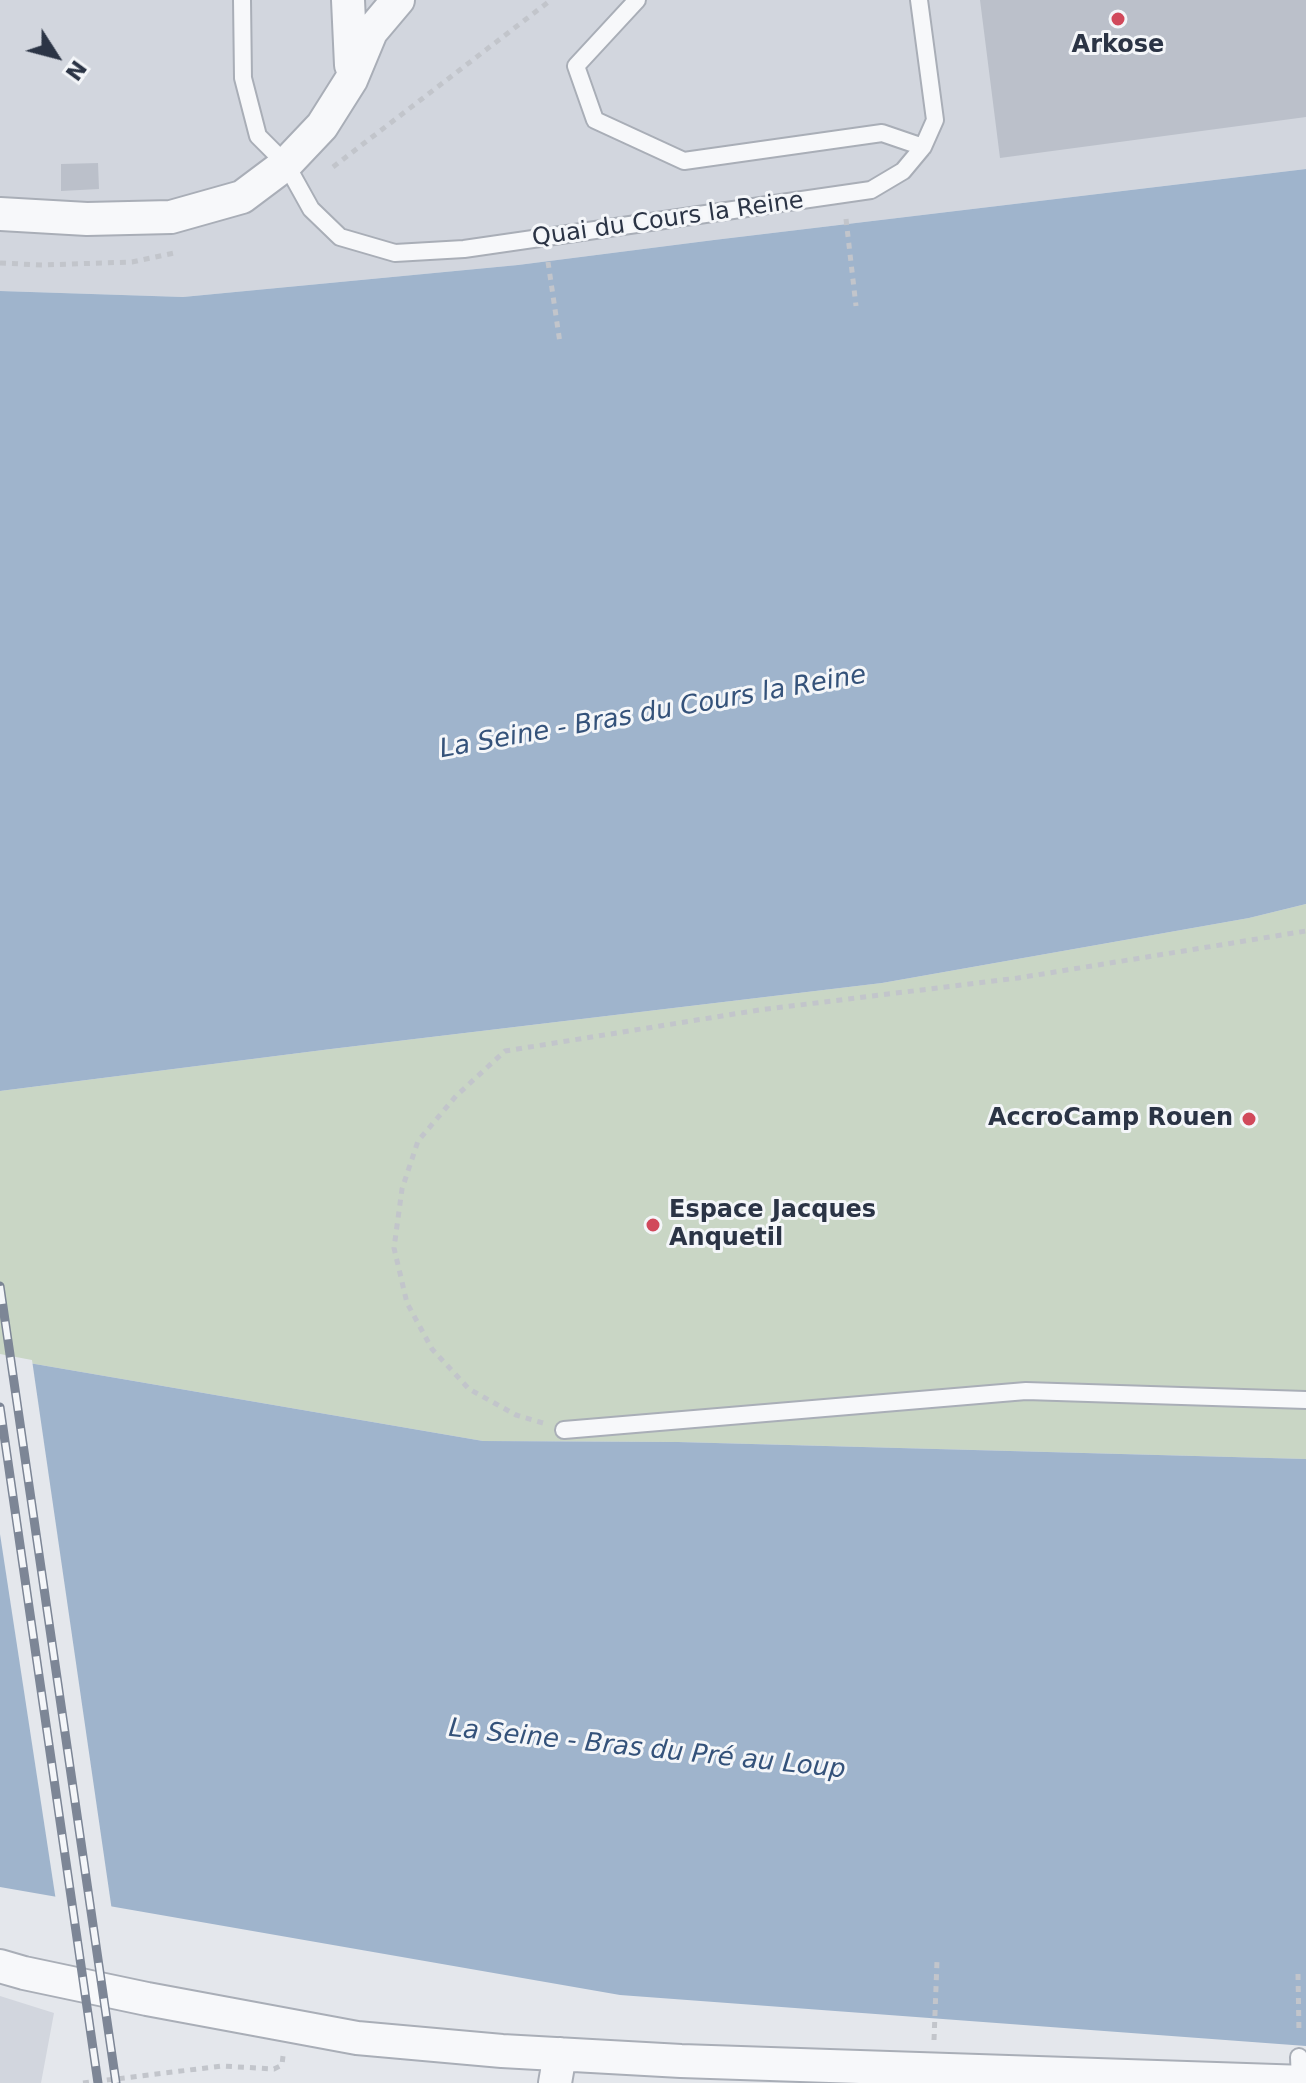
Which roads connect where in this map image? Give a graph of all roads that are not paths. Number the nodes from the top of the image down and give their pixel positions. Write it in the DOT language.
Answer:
graph roads {
  1 [pos="242,0"];
  2 [pos="348,0"];
  3 [pos="398,0"];
  4 [pos="637,0"];
  5 [pos="919,0"];
  6 [pos="351,80"];
  7 [pos="923,147"];
  8 [pos="286,164"];
  9 [pos="0,214"];
  10 [pos="1306,1400"];
  11 [pos="564,1430"];
  12 [pos="16,1961"];
  13 [pos="557,2069"];
  14 [pos="1302,2074"];
  1 -- 8 [label="lane, Quai du Cours la Reine"];
  2 -- 6 [label="street"];
  3 -- 6 [label="street"];
  4 -- 7 [label="lane"];
  5 -- 7 [label="lane, Quai du Cours la Reine"];
  6 -- 8 [label="street"];
  7 -- 8 [label="lane, Quai du Cours la Reine"];
  8 -- 9 [label="street"];
  10 -- 11 [label="lane"];
  12 -- 13 [label="street"];
  13 -- 14 [label="street"];
}
